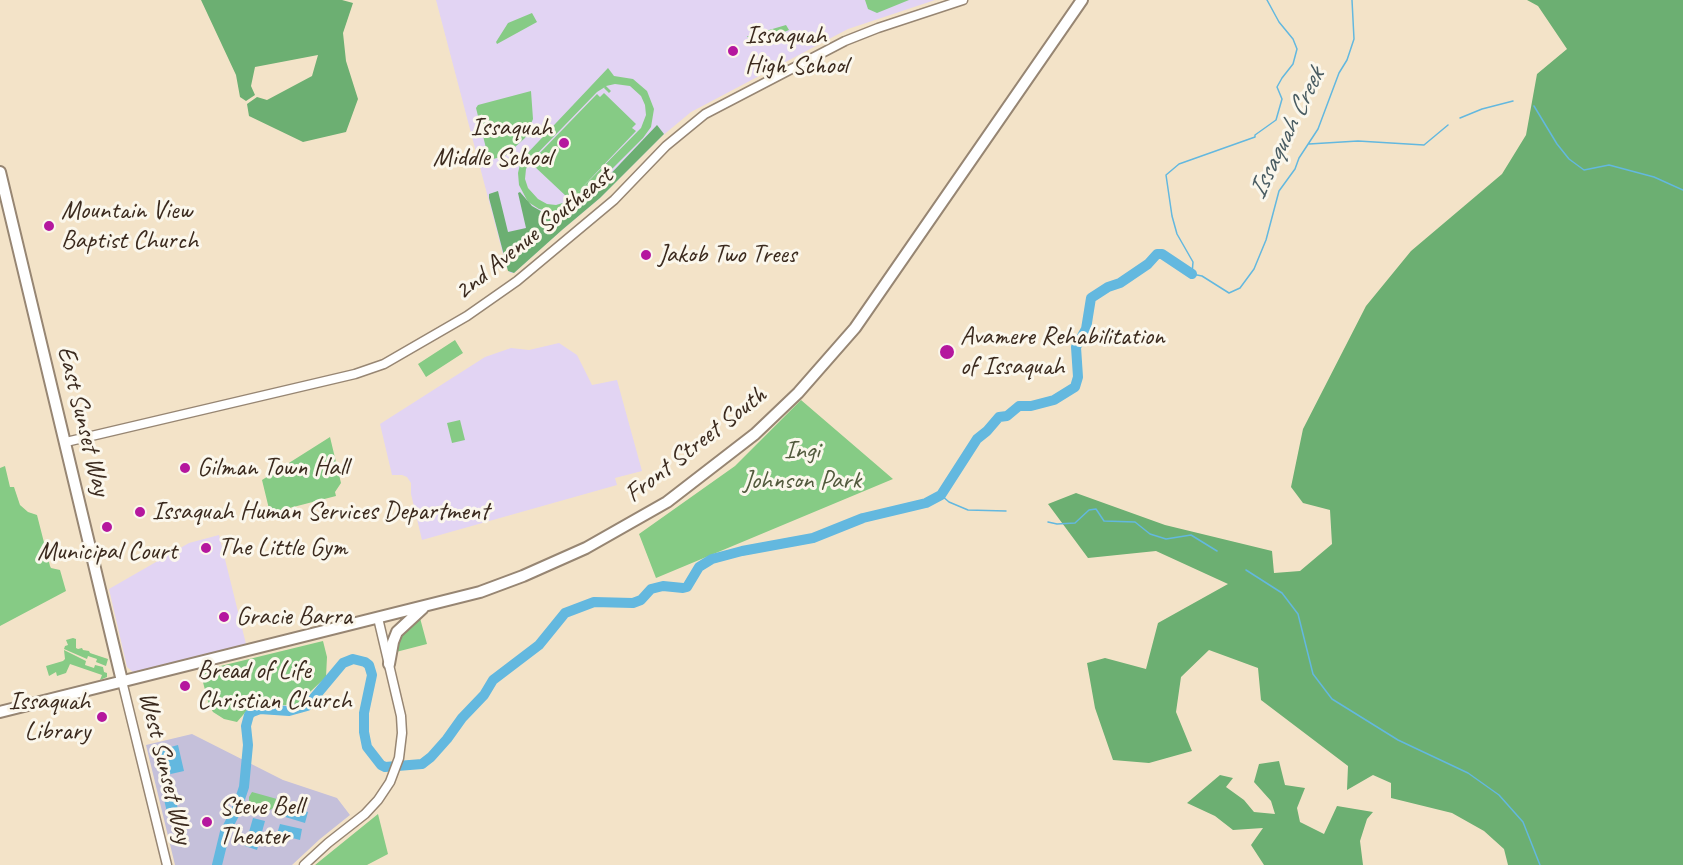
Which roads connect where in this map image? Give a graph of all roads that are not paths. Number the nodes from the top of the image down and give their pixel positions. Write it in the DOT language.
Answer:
graph roads {
  1 [pos="963,0"];
  2 [pos="1082,0"];
  3 [pos="0,172"];
  4 [pos="66,442"];
  5 [pos="425,606"];
  6 [pos="378,618"];
  7 [pos="389,664"];
  8 [pos="122,681"];
  9 [pos="0,712"];
  10 [pos="166,865"];
  11 [pos="304,865"];
  1 -- 4 [label="street, 2nd Avenue Southeast"];
  2 -- 5 [label="main road, Front Street South"];
  3 -- 4 [label="main road, East Sunset Way"];
  4 -- 8 [label="main road, East Sunset Way"];
  5 -- 6 [label="main road, Front Street South"];
  5 -- 7 [label="main road"];
  6 -- 7 [label="street"];
  6 -- 8 [label="main road, Front Street South"];
  7 -- 11 [label="street"];
  8 -- 9 [label="main road, Front Street South"];
  8 -- 10 [label="street, West Sunset Way"];
}
